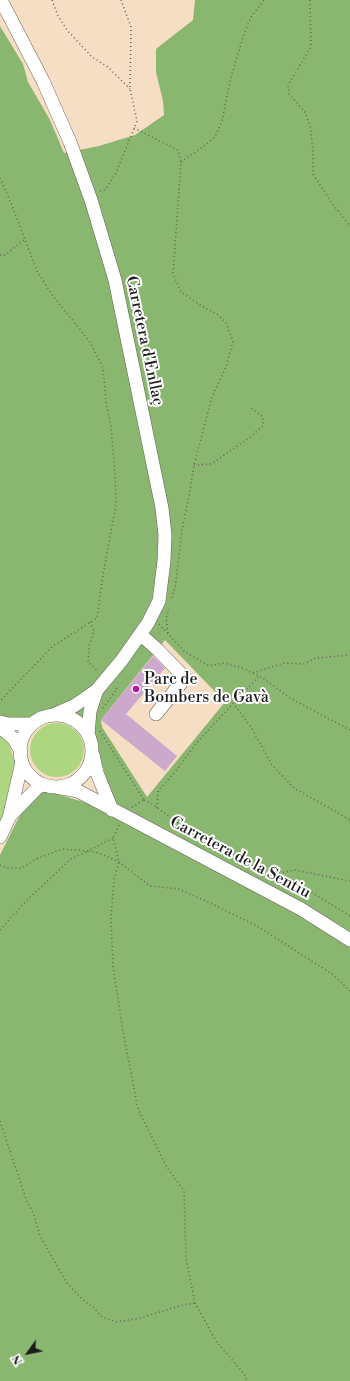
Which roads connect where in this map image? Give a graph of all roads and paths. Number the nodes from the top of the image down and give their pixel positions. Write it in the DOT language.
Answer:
graph roads {
  1 [pos="1,0"];
  2 [pos="52,0"];
  3 [pos="121,0"];
  4 [pos="264,0"];
  5 [pos="310,0"];
  6 [pos="4,12"];
  7 [pos="130,89"];
  8 [pos="134,128"];
  9 [pos="181,162"];
  10 [pos="0,178"];
  11 [pos="89,195"];
  12 [pos="350,225"];
  13 [pos="25,239"];
  14 [pos="0,255"];
  15 [pos="251,408"];
  16 [pos="194,465"];
  17 [pos="171,600"];
  18 [pos="169,606"];
  19 [pos="90,622"];
  20 [pos="144,629"];
  21 [pos="168,633"];
  22 [pos="350,655"];
  23 [pos="100,673"];
  24 [pos="252,673"];
  25 [pos="259,676"];
  26 [pos="113,685"];
  27 [pos="97,690"];
  28 [pos="0,701"];
  29 [pos="233,703"];
  30 [pos="101,711"];
  31 [pos="156,714"];
  32 [pos="53,715"];
  33 [pos="0,722"];
  34 [pos="32,724"];
  35 [pos="0,727"];
  36 [pos="93,730"];
  37 [pos="350,730"];
  38 [pos="92,752"];
  39 [pos="21,757"];
  40 [pos="50,786"];
  41 [pos="157,808"];
  42 [pos="112,810"];
  43 [pos="124,816"];
  44 [pos="9,818"];
  45 [pos="350,820"];
  46 [pos="0,837"];
  47 [pos="113,838"];
  48 [pos="88,851"];
  49 [pos="119,862"];
  50 [pos="0,865"];
  51 [pos="275,874"];
  52 [pos="350,881"];
  53 [pos="350,916"];
  54 [pos="0,930"];
  55 [pos="350,940"];
  56 [pos="350,991"];
  57 [pos="0,1121"];
  58 [pos="195,1303"];
  59 [pos="247,1381"];
  1 -- 6 [label="street, Carretera d'Enllaç"];
  2 -- 7 [label="path"];
  3 -- 7 [label="path"];
  4 -- 9 [label="path"];
  5 -- 12 [label="path"];
  6 -- 11 [label="street, Carretera d'Enllaç"];
  7 -- 8 [label="path"];
  8 -- 9 [label="path"];
  8 -- 11 [label="path"];
  9 -- 16 [label="path"];
  10 -- 13 [label="path"];
  11 -- 20 [label="street, Carretera d'Enllaç"];
  13 -- 14 [label="path"];
  13 -- 19 [label="path"];
  15 -- 16 [label="path"];
  16 -- 17 [label="path"];
  18 -- 21 [label="path"];
  19 -- 23 [label="path"];
  19 -- 28 [label="path"];
  20 -- 21 [label="path"];
  20 -- 27 [label="street, Carretera d'Enllaç"];
  20 -- 31 [label="street"];
  21 -- 24 [label="path"];
  22 -- 24 [label="path"];
  24 -- 25 [label="path"];
  25 -- 29 [label="path"];
  25 -- 37 [label="path"];
  26 -- 30 [label="path"];
  27 -- 32 [label="street, Carretera d'Enllaç"];
  27 -- 36 [label="street, Carretera d'Enllaç"];
  29 -- 41 [label="path"];
  29 -- 45 [label="path"];
  32 -- 34 [label="street"];
  32 -- 36 [label="street"];
  33 -- 34 [label="street"];
  34 -- 39 [label="street"];
  35 -- 39 [label="street"];
  36 -- 38 [label="street"];
  36 -- 41 [label="path"];
  38 -- 40 [label="street"];
  38 -- 42 [label="street"];
  39 -- 40 [label="street"];
  39 -- 44 [label="street"];
  40 -- 42 [label="street, Carretera de la Sentiu"];
  40 -- 44 [label="street"];
  41 -- 51 [label="path"];
  42 -- 43 [label="street, Carretera de la Sentiu"];
  43 -- 47 [label="path"];
  43 -- 55 [label="street, Carretera de la Sentiu"];
  44 -- 46 [label="street"];
  47 -- 48 [label="path"];
  47 -- 49 [label="path"];
  48 -- 49 [label="path"];
  48 -- 50 [label="path"];
  48 -- 54 [label="path"];
  49 -- 56 [label="path"];
  49 -- 58 [label="path"];
  51 -- 52 [label="path"];
  51 -- 53 [label="path"];
  57 -- 58 [label="path"];
  58 -- 59 [label="path"];
}
